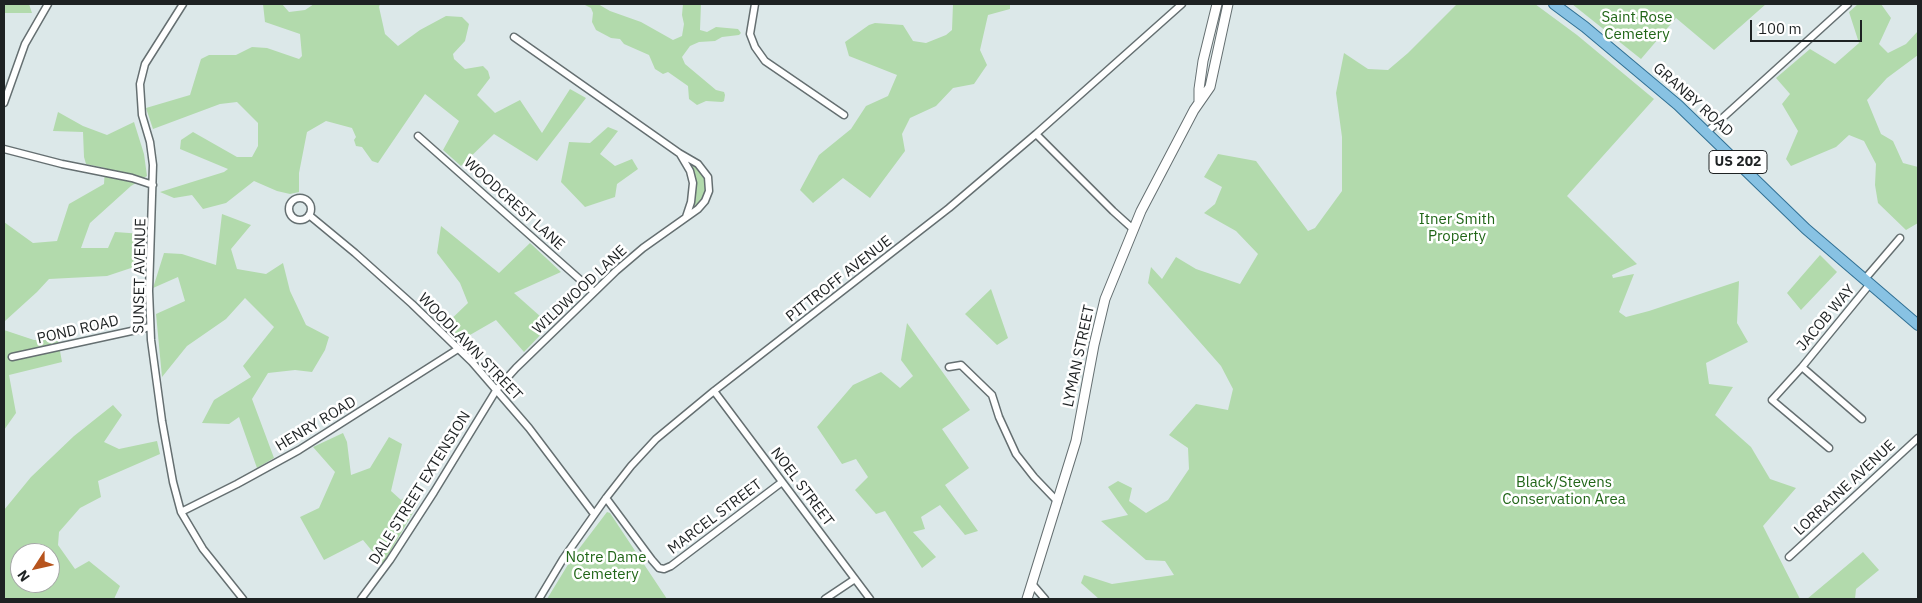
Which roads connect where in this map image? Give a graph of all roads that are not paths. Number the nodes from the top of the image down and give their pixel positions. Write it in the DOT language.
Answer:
graph roads {
  1 [pos="48,4"];
  2 [pos="183,4"];
  3 [pos="755,4"];
  4 [pos="1182,4"];
  5 [pos="1217,4"];
  6 [pos="1228,4"];
  7 [pos="1554,4"];
  8 [pos="1848,4"];
  9 [pos="514,37"];
  10 [pos="4,102"];
  11 [pos="1199,102"];
  12 [pos="844,115"];
  13 [pos="1707,132"];
  14 [pos="1036,134"];
  15 [pos="418,136"];
  16 [pos="4,149"];
  17 [pos="679,153"];
  18 [pos="153,185"];
  19 [pos="309,215"];
  20 [pos="686,217"];
  21 [pos="1133,228"];
  22 [pos="1900,238"];
  23 [pos="1867,282"];
  24 [pos="594,292"];
  25 [pos="1918,325"];
  26 [pos="150,327"];
  27 [pos="458,349"];
  28 [pos="12,357"];
  29 [pos="949,367"];
  30 [pos="1802,368"];
  31 [pos="497,389"];
  32 [pos="714,391"];
  33 [pos="1862,419"];
  34 [pos="1918,438"];
  35 [pos="1829,448"];
  36 [pos="782,482"];
  37 [pos="606,498"];
  38 [pos="1058,502"];
  39 [pos="180,512"];
  40 [pos="594,514"];
  41 [pos="1789,556"];
  42 [pos="855,579"];
  43 [pos="1033,585"];
  44 [pos="243,599"];
  45 [pos="361,599"];
  46 [pos="539,599"];
  47 [pos="826,599"];
  48 [pos="870,599"];
  49 [pos="1028,599"];
  50 [pos="1045,599"];
  1 -- 10 [label="street"];
  2 -- 18 [label="street, SUNSET AVENUE"];
  3 -- 12 [label="street"];
  4 -- 14 [label="street, PITTROFF AVENUE"];
  5 -- 11 [label="main road, LYMAN STREET"];
  6 -- 11 [label="main road, LYMAN STREET"];
  7 -- 13 [label="main road, GRANBY ROAD / US 202"];
  8 -- 13 [label="street"];
  9 -- 17 [label="street, WILDWOOD LANE"];
  11 -- 21 [label="main road, LYMAN STREET"];
  13 -- 23 [label="main road, GRANBY ROAD / US 202"];
  14 -- 21 [label="street"];
  14 -- 32 [label="street, PITTROFF AVENUE"];
  15 -- 24 [label="street, WOODCREST LANE"];
  16 -- 18 [label="street"];
  17 -- 20 [label="street, WILDWOOD LANE"];
  17 -- 20 [label="street, WILDWOOD LANE"];
  18 -- 26 [label="street, SUNSET AVENUE"];
  19 -- 27 [label="street, WOODLAWN STREET"];
  20 -- 24 [label="street, WILDWOOD LANE"];
  21 -- 38 [label="main road, LYMAN STREET"];
  22 -- 23 [label="street, JACOB WAY"];
  23 -- 25 [label="main road, GRANBY ROAD / US 202"];
  23 -- 30 [label="street, JACOB WAY"];
  24 -- 31 [label="street, WILDWOOD LANE"];
  26 -- 28 [label="street, POND ROAD"];
  26 -- 39 [label="street, SUNSET AVENUE"];
  27 -- 31 [label="street, WOODLAWN STREET"];
  27 -- 39 [label="street, HENRY ROAD"];
  29 -- 38 [label="street"];
  30 -- 33 [label="street, JACOB WAY"];
  30 -- 35 [label="street, JACOB WAY"];
  31 -- 40 [label="street, WOODLAWN STREET"];
  31 -- 45 [label="street, DALE STREET EXTENSION"];
  32 -- 36 [label="street, NOEL STREET"];
  32 -- 37 [label="street, PITTROFF AVENUE"];
  34 -- 41 [label="street, LORRAINE AVENUE"];
  36 -- 37 [label="street, MARCEL STREET"];
  36 -- 42 [label="street, NOEL STREET"];
  37 -- 40 [label="street, PITTROFF AVENUE"];
  38 -- 43 [label="main road, LYMAN STREET"];
  39 -- 44 [label="street, SUNSET AVENUE"];
  40 -- 46 [label="street, PITTROFF AVENUE"];
  42 -- 47 [label="street"];
  42 -- 48 [label="street, NOEL STREET"];
  43 -- 49 [label="main road, LYMAN STREET"];
  43 -- 50 [label="street"];
}
